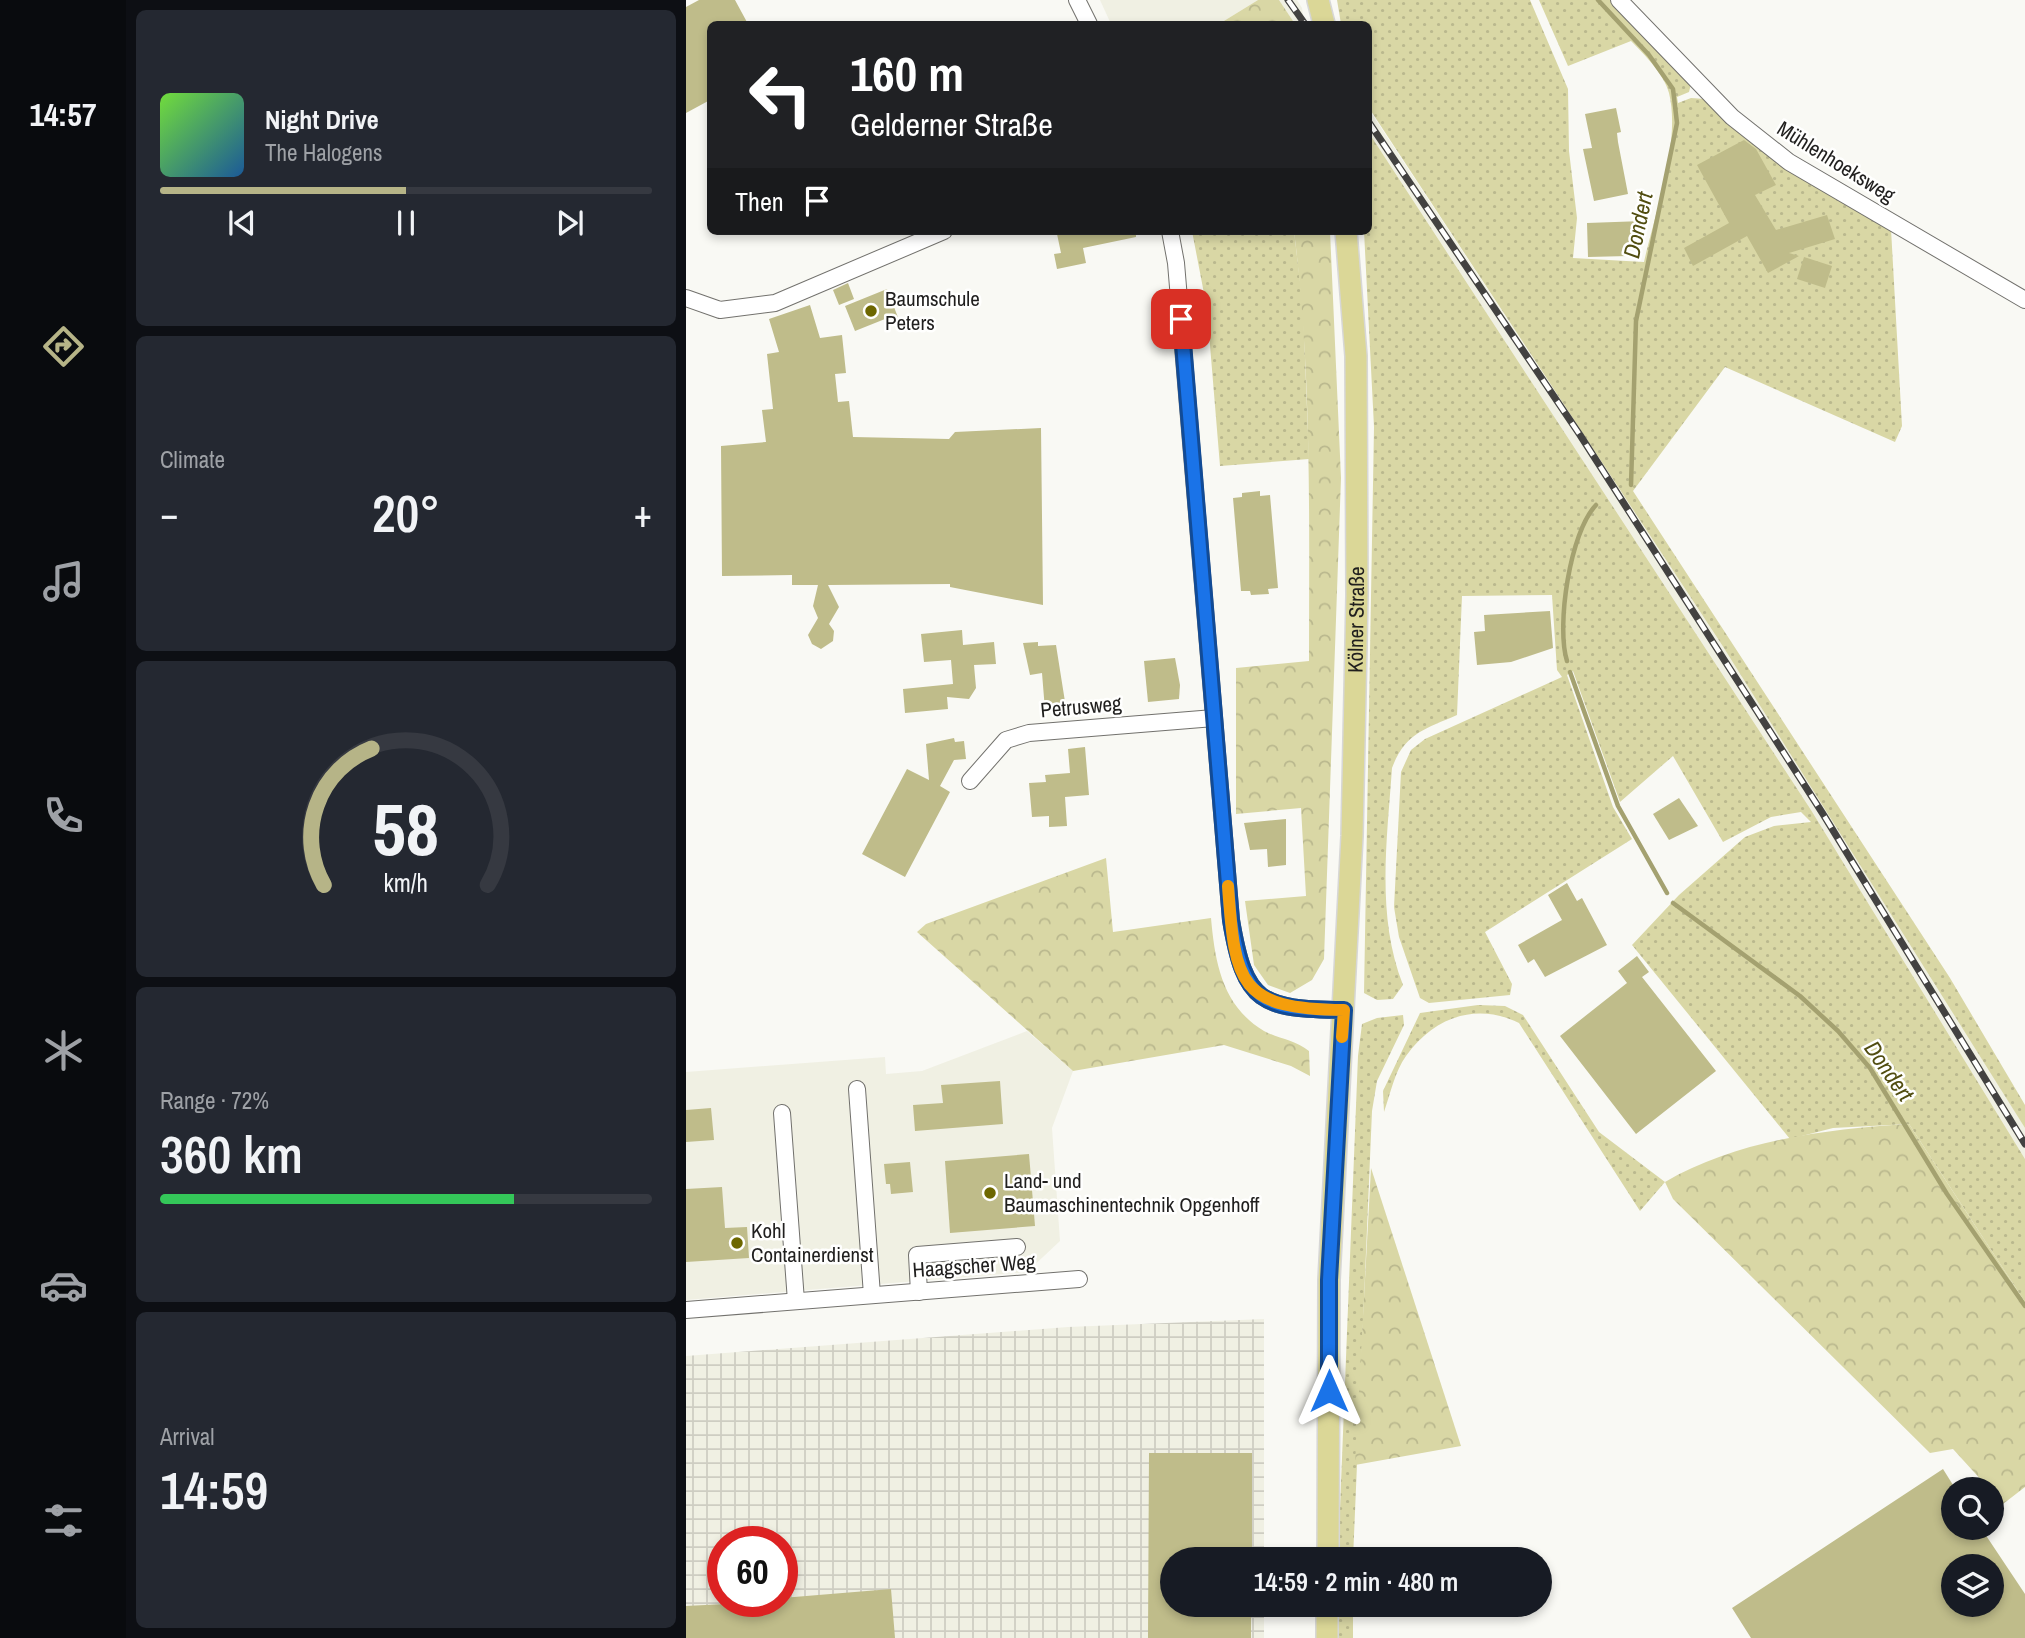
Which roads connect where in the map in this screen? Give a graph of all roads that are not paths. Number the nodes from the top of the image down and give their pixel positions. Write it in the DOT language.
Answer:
graph roads {
  1 [pos="1077,0"];
  2 [pos="1318,0"];
  3 [pos="1619,0"];
  4 [pos="1088,21"];
  5 [pos="1323,21"];
  6 [pos="935,235"];
  7 [pos="1171,235"];
  8 [pos="1346,235"];
  9 [pos="686,299"];
  10 [pos="2025,300"];
  11 [pos="1214,718"];
  12 [pos="970,781"];
  13 [pos="1344,1010"];
  14 [pos="857,1089"];
  15 [pos="782,1113"];
  16 [pos="1017,1247"];
  17 [pos="1080,1279"];
  18 [pos="919,1292"];
  19 [pos="872,1295"];
  20 [pos="796,1301"];
  21 [pos="686,1310"];
  22 [pos="1328,1547"];
  23 [pos="1327,1617"];
  24 [pos="1327,1638"];
  1 -- 4 [label="street"];
  2 -- 5 [label="main road"];
  3 -- 10 [label="street, Mühlenhoeksweg"];
  6 -- 9 [label="street"];
  7 -- 11 [label="street"];
  8 -- 13 [label="main road, Kölner Straße"];
  11 -- 12 [label="street, Petrusweg"];
  11 -- 13 [label="street"];
  13 -- 22 [label="main road, Kölner Straße"];
  14 -- 19 [label="street"];
  15 -- 20 [label="street"];
  16 -- 18 [label="street"];
  17 -- 18 [label="street, Haagscher Weg"];
  18 -- 19 [label="street, Haagscher Weg"];
  19 -- 20 [label="street, Haagscher Weg"];
  20 -- 21 [label="street, Haagscher Weg"];
  23 -- 24 [label="main road"];
}
